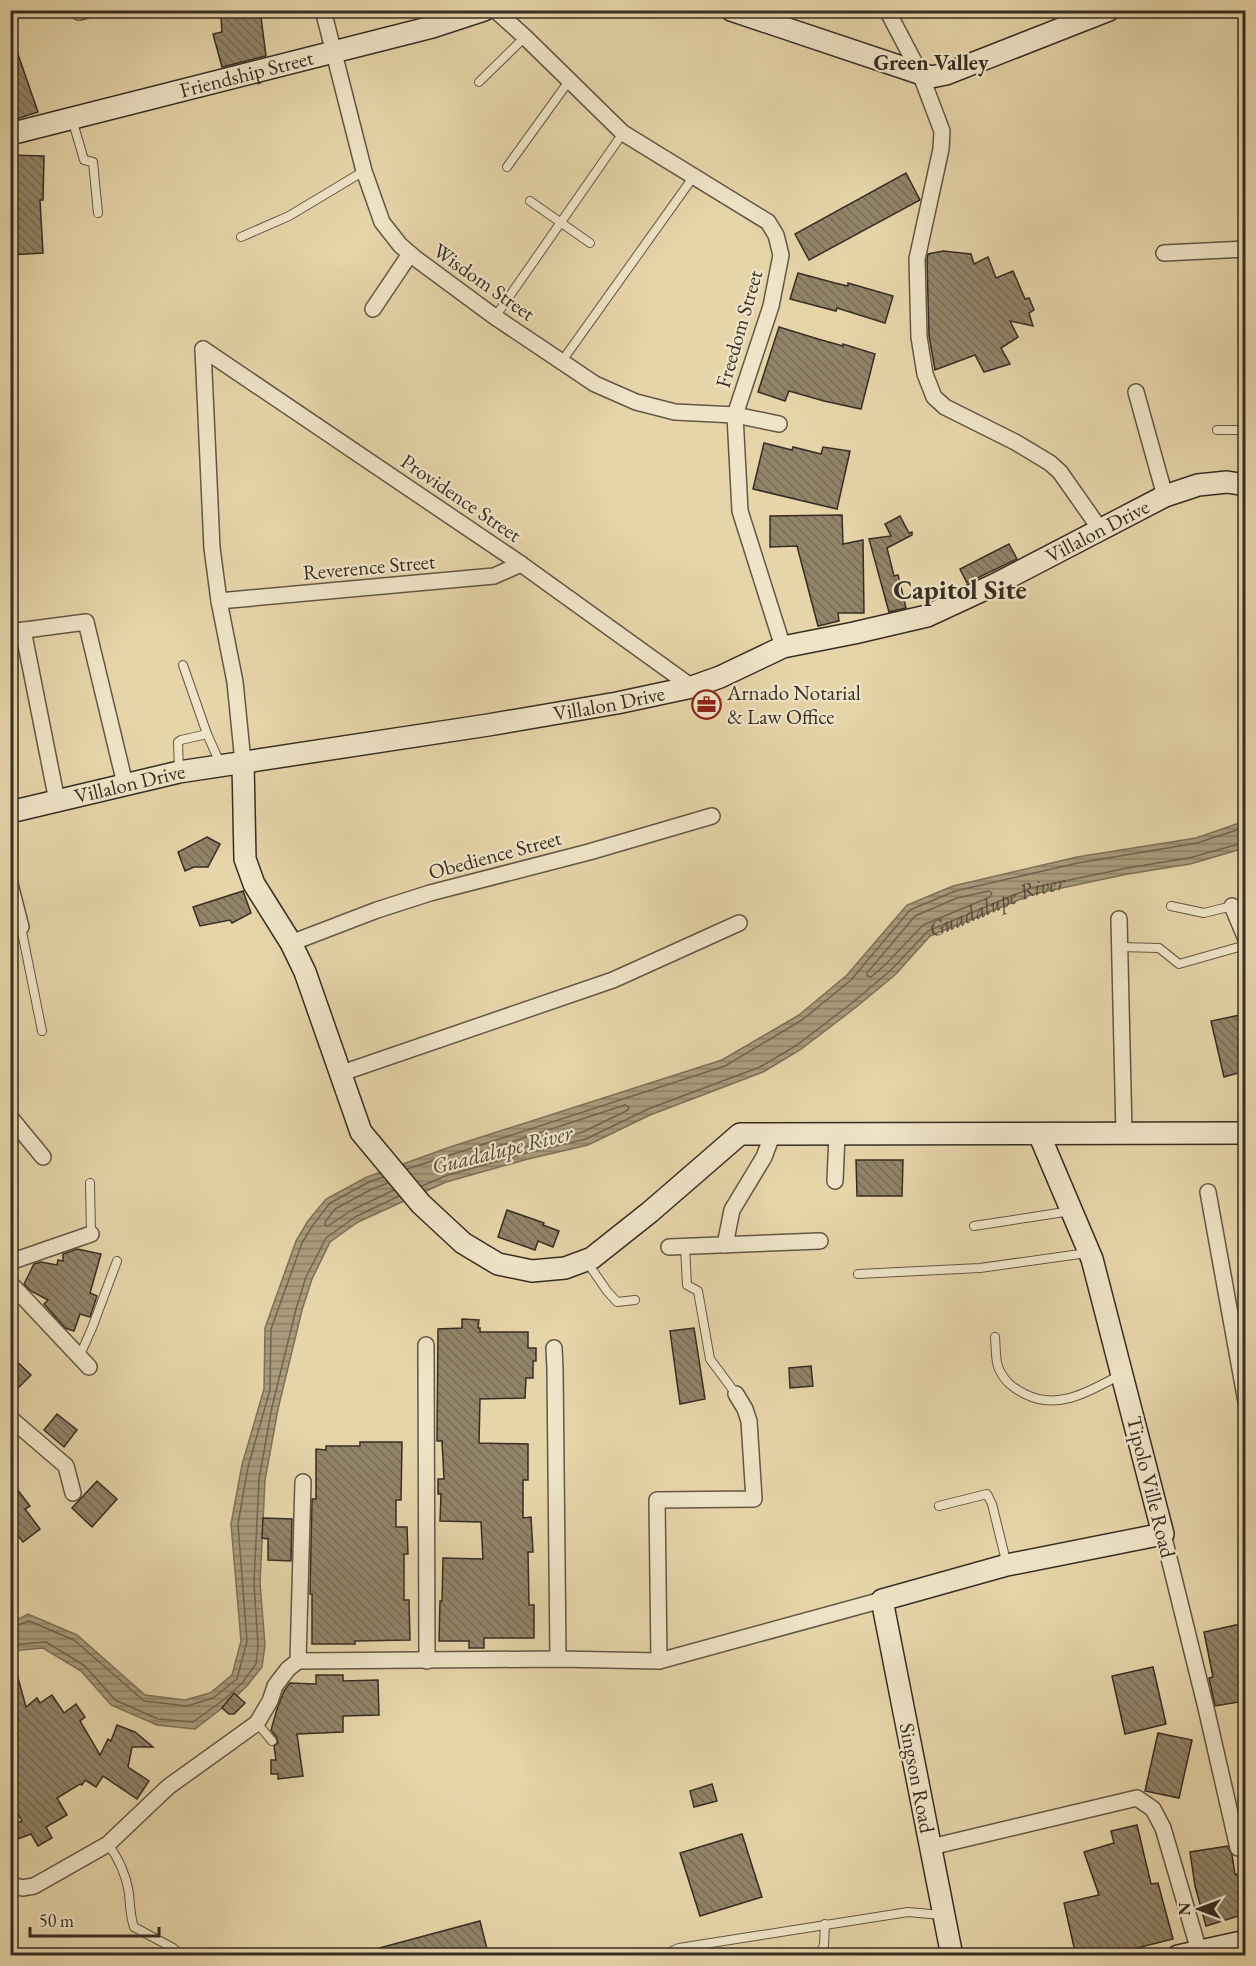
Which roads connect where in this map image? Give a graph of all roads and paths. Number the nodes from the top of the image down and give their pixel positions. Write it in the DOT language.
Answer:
graph roads {
  1 [pos="323,10"];
  2 [pos="731,10"];
  3 [pos="887,10"];
  4 [pos="1109,10"];
  5 [pos="484,11"];
  6 [pos="525,37"];
  7 [pos="333,52"];
  8 [pos="920,74"];
  9 [pos="569,81"];
  10 [pos="479,82"];
  11 [pos="72,118"];
  12 [pos="623,133"];
  13 [pos="10,134"];
  14 [pos="507,167"];
  15 [pos="364,171"];
  16 [pos="694,176"];
  17 [pos="530,201"];
  18 [pos="98,213"];
  19 [pos="560,222"];
  20 [pos="241,237"];
  21 [pos="590,243"];
  22 [pos="1245,249"];
  23 [pos="1164,253"];
  24 [pos="411,254"];
  25 [pos="373,309"];
  26 [pos="495,317"];
  27 [pos="562,361"];
  28 [pos="1136,392"];
  29 [pos="735,415"];
  30 [pos="779,424"];
  31 [pos="1217,430"];
  32 [pos="1245,430"];
  33 [pos="1245,485"];
  34 [pos="1165,496"];
  35 [pos="1100,529"];
  36 [pos="520,564"];
  37 [pos="219,601"];
  38 [pos="17,631"];
  39 [pos="783,647"];
  40 [pos="183,665"];
  41 [pos="692,687"];
  42 [pos="207,734"];
  43 [pos="243,762"];
  44 [pos="220,765"];
  45 [pos="179,772"];
  46 [pos="124,784"];
  47 [pos="57,801"];
  48 [pos="10,812"];
  49 [pos="711,816"];
  50 [pos="10,884"];
  51 [pos="1171,906"];
  52 [pos="1232,906"];
  53 [pos="1119,919"];
  54 [pos="740,923"];
  55 [pos="21,927"];
  56 [pos="1245,939"];
  57 [pos="291,943"];
  58 [pos="1245,945"];
  59 [pos="1119,947"];
  60 [pos="42,1031"];
  61 [pos="342,1073"];
  62 [pos="10,1117"];
  63 [pos="772,1133"];
  64 [pos="1124,1133"];
  65 [pos="1245,1133"];
  66 [pos="837,1134"];
  67 [pos="1039,1134"];
  68 [pos="43,1156"];
  69 [pos="835,1181"];
  70 [pos="90,1182"];
  71 [pos="1208,1192"];
  72 [pos="1071,1211"];
  73 [pos="974,1226"];
  74 [pos="91,1234"];
  75 [pos="820,1241"];
  76 [pos="725,1245"];
  77 [pos="685,1246"];
  78 [pos="669,1247"];
  79 [pos="1089,1252"];
  80 [pos="587,1260"];
  81 [pos="117,1261"];
  82 [pos="10,1262"];
  83 [pos="858,1274"];
  84 [pos="10,1283"];
  85 [pos="635,1300"];
  86 [pos="995,1337"];
  87 [pos="426,1345"];
  88 [pos="554,1348"];
  89 [pos="84,1361"];
  90 [pos="1121,1374"];
  91 [pos="1245,1392"];
  92 [pos="736,1394"];
  93 [pos="10,1418"];
  94 [pos="303,1482"];
  95 [pos="73,1493"];
  96 [pos="939,1506"];
  97 [pos="1163,1534"];
  98 [pos="1007,1565"];
  99 [pos="882,1600"];
  100 [pos="558,1659"];
  101 [pos="298,1661"];
  102 [pos="427,1661"];
  103 [pos="659,1661"];
  104 [pos="257,1723"];
  105 [pos="272,1741"];
  106 [pos="108,1844"];
  107 [pos="931,1847"];
  108 [pos="1238,1848"];
  109 [pos="10,1884"];
  110 [pos="943,1916"];
  111 [pos="825,1924"];
  112 [pos="1245,1941"];
  113 [pos="1199,1951"];
  114 [pos="182,1956"];
  115 [pos="661,1956"];
  116 [pos="819,1956"];
  117 [pos="952,1956"];
  118 [pos="1178,1956"];
  1 -- 7 [label="street, Wisdom Street"];
  2 -- 8 [label="street"];
  3 -- 8 [label="street"];
  4 -- 8 [label="street"];
  5 -- 6 [label="street, Freedom Street"];
  5 -- 7 [label="street, Friendship Street"];
  6 -- 9 [label="street, Freedom Street"];
  6 -- 10 [label="lane"];
  7 -- 11 [label="street, Friendship Street"];
  7 -- 15 [label="street, Wisdom Street"];
  8 -- 35 [label="street"];
  9 -- 12 [label="street, Freedom Street"];
  9 -- 14 [label="lane"];
  11 -- 13 [label="street, Friendship Street"];
  11 -- 18 [label="lane"];
  12 -- 16 [label="street, Freedom Street"];
  12 -- 19 [label="lane"];
  15 -- 20 [label="lane"];
  15 -- 24 [label="street, Wisdom Street"];
  16 -- 27 [label="lane"];
  16 -- 29 [label="street, Freedom Street"];
  17 -- 19 [label="lane"];
  19 -- 21 [label="lane"];
  19 -- 26 [label="lane"];
  22 -- 23 [label="street"];
  24 -- 25 [label="street"];
  24 -- 26 [label="street, Wisdom Street"];
  26 -- 27 [label="street, Wisdom Street"];
  27 -- 29 [label="street, Wisdom Street"];
  28 -- 34 [label="street"];
  29 -- 30 [label="street, Wisdom Street"];
  29 -- 39 [label="street, Freedom Street"];
  31 -- 32 [label="lane"];
  33 -- 34 [label="street, Villalon Drive"];
  34 -- 35 [label="street, Villalon Drive"];
  35 -- 39 [label="street, Villalon Drive"];
  36 -- 37 [label="street, Reverence Street"];
  36 -- 37 [label="street, Providence Street"];
  36 -- 41 [label="street, Providence Street"];
  37 -- 43 [label="street"];
  38 -- 46 [label="street"];
  38 -- 47 [label="street"];
  39 -- 41 [label="street, Villalon Drive"];
  40 -- 42 [label="lane"];
  41 -- 43 [label="street, Villalon Drive"];
  42 -- 44 [label="lane"];
  42 -- 45 [label="lane"];
  43 -- 44 [label="street, Villalon Drive"];
  43 -- 57 [label="street"];
  44 -- 45 [label="street, Villalon Drive"];
  45 -- 46 [label="street, Villalon Drive"];
  46 -- 47 [label="street, Villalon Drive"];
  47 -- 48 [label="street, Villalon Drive"];
  49 -- 57 [label="street, Obedience Street"];
  50 -- 55 [label="street"];
  51 -- 52 [label="lane"];
  52 -- 56 [label="street"];
  53 -- 59 [label="street"];
  54 -- 61 [label="street"];
  55 -- 60 [label="lane"];
  57 -- 61 [label="street"];
  58 -- 59 [label="lane"];
  59 -- 64 [label="street"];
  61 -- 80 [label="street"];
  62 -- 68 [label="street"];
  63 -- 66 [label="street"];
  63 -- 76 [label="street"];
  63 -- 80 [label="street"];
  64 -- 65 [label="street"];
  64 -- 67 [label="street"];
  66 -- 67 [label="street"];
  66 -- 69 [label="street"];
  67 -- 72 [label="street, Tipolo Ville Road"];
  70 -- 74 [label="lane"];
  71 -- 91 [label="street"];
  72 -- 73 [label="lane"];
  72 -- 79 [label="street, Tipolo Ville Road"];
  74 -- 82 [label="street"];
  75 -- 76 [label="street"];
  76 -- 77 [label="street"];
  77 -- 78 [label="street"];
  77 -- 92 [label="lane"];
  79 -- 83 [label="lane"];
  79 -- 90 [label="street, Tipolo Ville Road"];
  80 -- 85 [label="lane"];
  81 -- 89 [label="lane"];
  84 -- 89 [label="street"];
  86 -- 90 [label="lane"];
  87 -- 102 [label="street"];
  88 -- 100 [label="street"];
  90 -- 97 [label="street, Tipolo Ville Road"];
  92 -- 103 [label="street"];
  93 -- 95 [label="street"];
  94 -- 101 [label="street"];
  96 -- 98 [label="lane"];
  97 -- 98 [label="street"];
  97 -- 108 [label="street, Tipolo Ville Road"];
  98 -- 99 [label="street"];
  99 -- 103 [label="street"];
  99 -- 107 [label="street, Singson Road"];
  100 -- 102 [label="street"];
  100 -- 103 [label="street"];
  101 -- 102 [label="street"];
  101 -- 104 [label="street"];
  104 -- 105 [label="lane"];
  104 -- 106 [label="street"];
  106 -- 109 [label="street"];
  106 -- 114 [label="lane"];
  107 -- 110 [label="street, Singson Road"];
  107 -- 113 [label="street"];
  110 -- 111 [label="lane"];
  110 -- 117 [label="street, Singson Road"];
  111 -- 115 [label="lane"];
  111 -- 116 [label="lane"];
  112 -- 113 [label="street"];
  113 -- 118 [label="street"];
}
